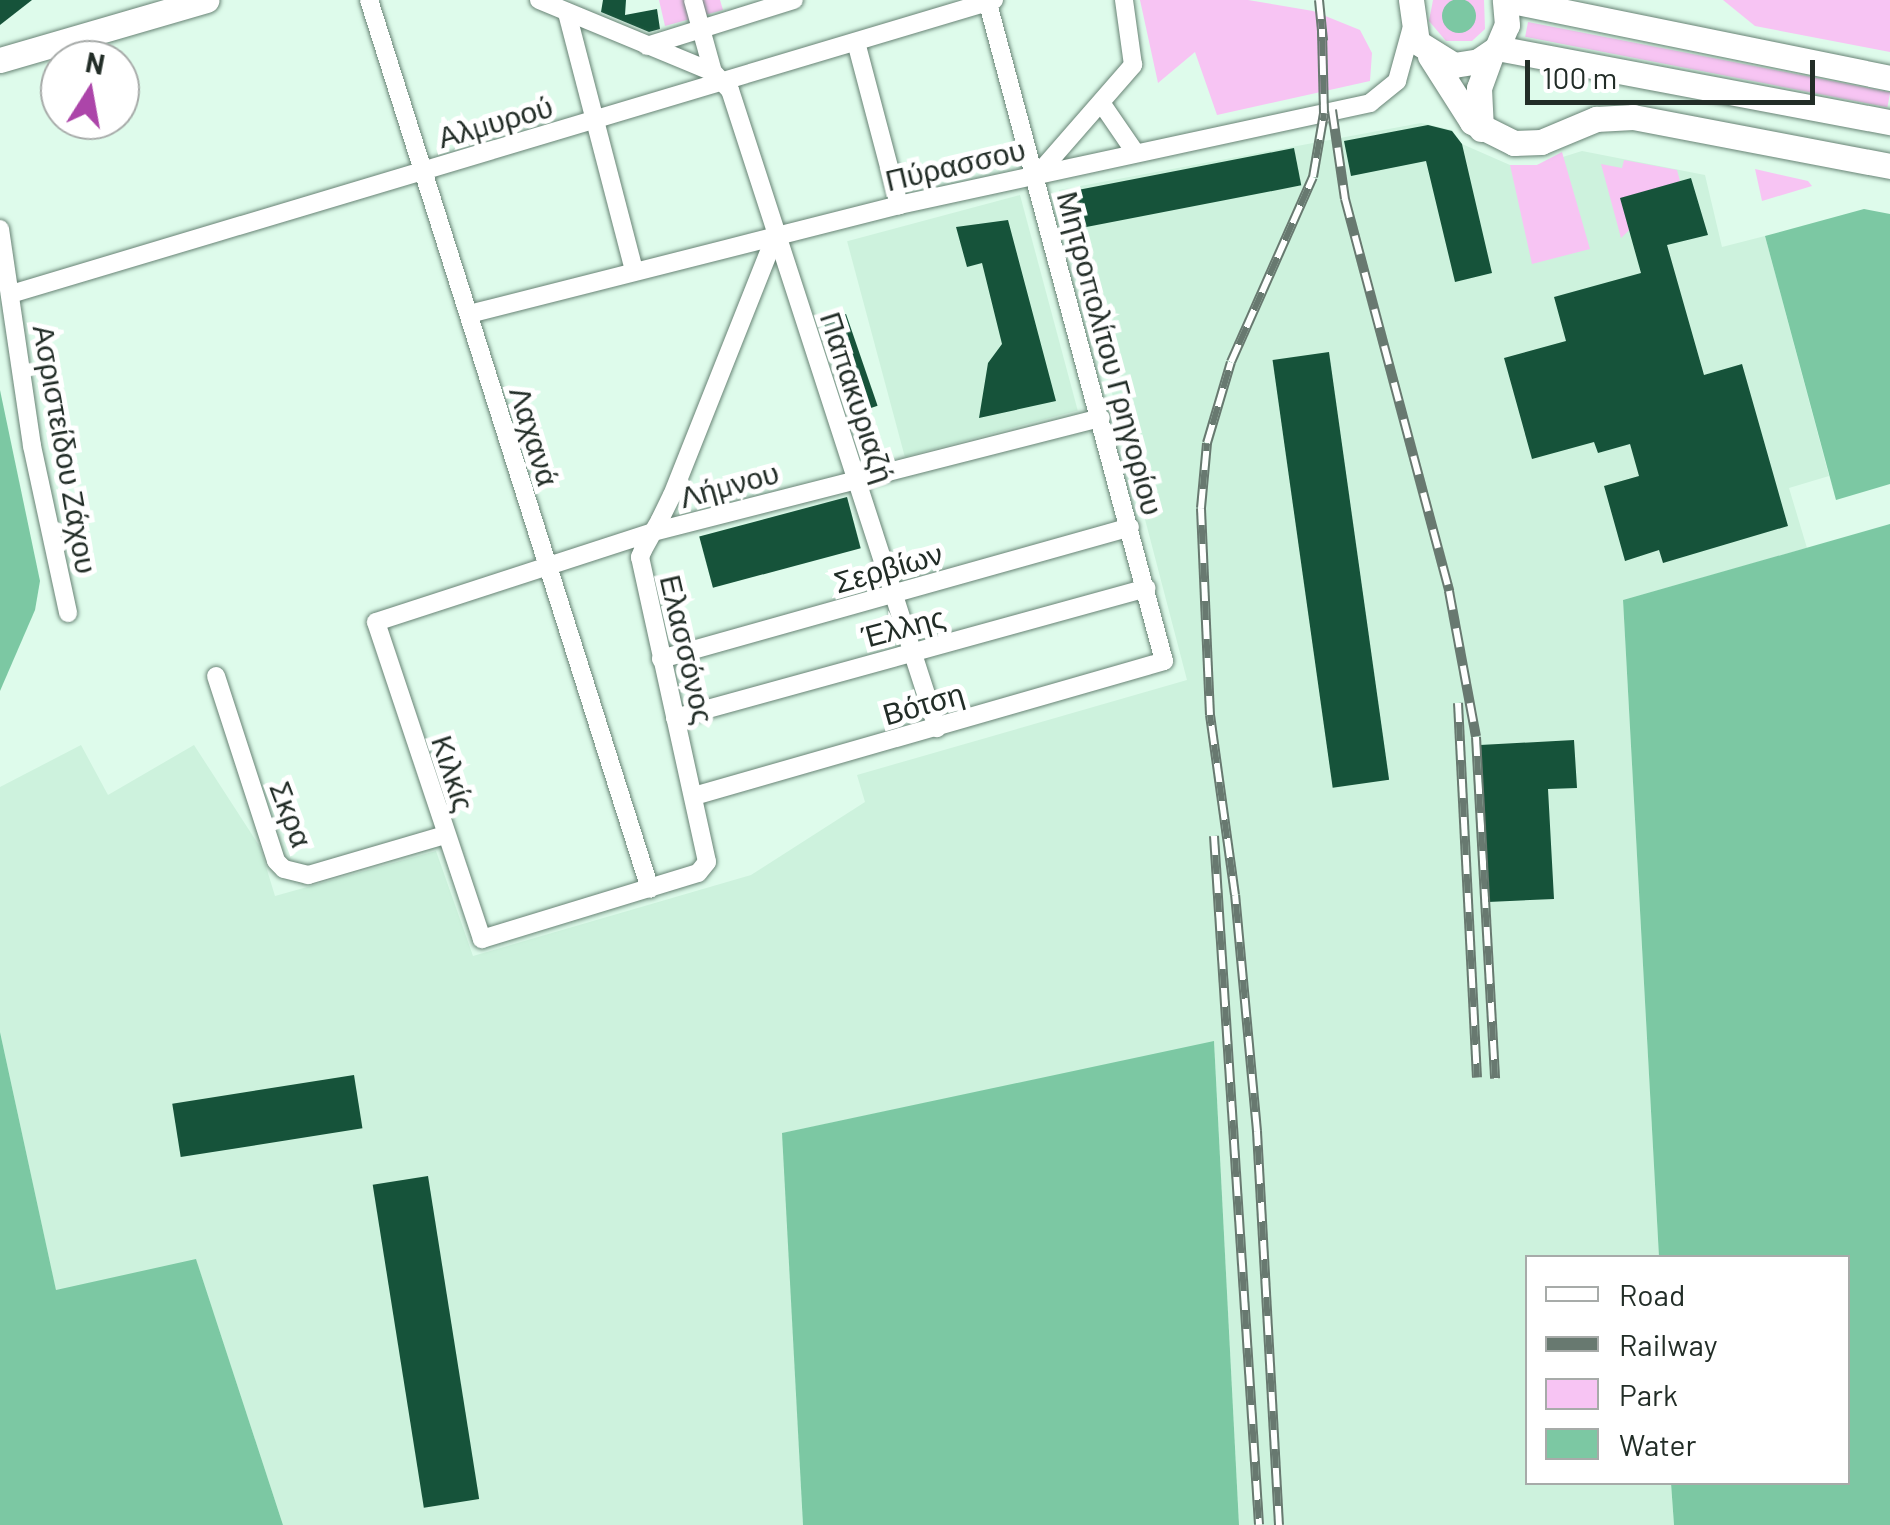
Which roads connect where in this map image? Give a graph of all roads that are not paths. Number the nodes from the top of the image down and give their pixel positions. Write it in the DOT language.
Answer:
graph roads {
  1 [pos="206,0"];
  2 [pos="369,0"];
  3 [pos="539,0"];
  4 [pos="692,0"];
  5 [pos="794,0"];
  6 [pos="1124,0"];
  7 [pos="1385,0"];
  8 [pos="1506,0"];
  9 [pos="990,1"];
  10 [pos="773,3"];
  11 [pos="566,14"];
  12 [pos="1410,14"];
  13 [pos="702,29"];
  14 [pos="856,42"];
  15 [pos="647,46"];
  16 [pos="1494,50"];
  17 [pos="1430,56"];
  18 [pos="0,60"];
  19 [pos="720,78"];
  20 [pos="1890,78"];
  21 [pos="1102,104"];
  22 [pos="595,121"];
  23 [pos="1890,122"];
  24 [pos="1482,128"];
  25 [pos="1136,152"];
  26 [pos="1890,166"];
  27 [pos="423,170"];
  28 [pos="1036,175"];
  29 [pos="899,205"];
  30 [pos="0,229"];
  31 [pos="776,234"];
  32 [pos="634,270"];
  33 [pos="11,294"];
  34 [pos="468,314"];
  35 [pos="1101,418"];
  36 [pos="856,479"];
  37 [pos="1130,528"];
  38 [pos="653,532"];
  39 [pos="547,566"];
  40 [pos="1146,588"];
  41 [pos="893,594"];
  42 [pos="68,614"];
  43 [pos="376,622"];
  44 [pos="913,652"];
  45 [pos="661,659"];
  46 [pos="1164,661"];
  47 [pos="216,676"];
  48 [pos="676,718"];
  49 [pos="937,728"];
  50 [pos="694,796"];
  51 [pos="445,836"];
  52 [pos="650,889"];
  1 -- 18 [label="main road"];
  2 -- 27 [label="street, Λαχανά"];
  3 -- 11 [label="street"];
  4 -- 13 [label="street, Παπακυριαζή"];
  5 -- 10 [label="street"];
  6 -- 21 [label="street"];
  7 -- 12 [label="main road"];
  8 -- 16 [label="main road"];
  8 -- 20 [label="main road"];
  9 -- 14 [label="street, Αλμυρού"];
  9 -- 28 [label="street, Μητροπολίτου Γρηγορίου"];
  10 -- 13 [label="street"];
  11 -- 15 [label="street"];
  11 -- 22 [label="street"];
  12 -- 17 [label="main road"];
  12 -- 25 [label="street, Πύρασσου"];
  13 -- 15 [label="street"];
  13 -- 19 [label="street, Παπακυριαζή"];
  14 -- 19 [label="street, Αλμυρού"];
  14 -- 29 [label="street"];
  15 -- 19 [label="street"];
  16 -- 17 [label="main road"];
  16 -- 23 [label="main road"];
  16 -- 24 [label="main road"];
  17 -- 24 [label="main road"];
  19 -- 22 [label="street, Αλμυρού"];
  19 -- 31 [label="street, Παπακυριαζή"];
  21 -- 25 [label="street"];
  21 -- 28 [label="street"];
  22 -- 27 [label="street, Αλμυρού"];
  22 -- 32 [label="street"];
  24 -- 26 [label="main road"];
  25 -- 28 [label="street, Πύρασσου"];
  27 -- 33 [label="street, Αλμυρού"];
  27 -- 34 [label="street, Λαχανά"];
  28 -- 29 [label="street, Πύρασσου"];
  28 -- 35 [label="street, Μητροπολίτου Γρηγορίου"];
  29 -- 31 [label="street, Πύρασσου"];
  30 -- 33 [label="street, Ασριστείδου Ζάχου"];
  31 -- 32 [label="street, Πύρασσου"];
  31 -- 36 [label="street, Παπακυριαζή"];
  31 -- 38 [label="street, Ελασσόνος"];
  32 -- 34 [label="street, Πύρασσου"];
  33 -- 42 [label="street, Ασριστείδου Ζάχου"];
  34 -- 39 [label="street, Λαχανά"];
  35 -- 36 [label="street, Λήμνου"];
  35 -- 37 [label="street, Μητροπολίτου Γρηγορίου"];
  36 -- 38 [label="street, Λήμνου"];
  36 -- 41 [label="street, Παπακυριαζή"];
  37 -- 40 [label="street, Μητροπολίτου Γρηγορίου"];
  37 -- 41 [label="street, Σερβίων"];
  38 -- 39 [label="street, Λήμνου"];
  38 -- 45 [label="street, Ελασσόνος"];
  39 -- 43 [label="street, Λήμνου"];
  39 -- 52 [label="street, Λαχανά"];
  40 -- 44 [label="street, Έλλης"];
  40 -- 46 [label="street, Μητροπολίτου Γρηγορίου"];
  41 -- 44 [label="street, Παπακυριαζή"];
  41 -- 45 [label="street, Σερβίων"];
  43 -- 51 [label="street, Κιλκίς"];
  44 -- 48 [label="street, Έλλης"];
  44 -- 49 [label="street, Παπακυριαζή"];
  45 -- 48 [label="street, Ελασσόνος"];
  46 -- 49 [label="street, Βότση"];
  47 -- 51 [label="street, Σκρα"];
  48 -- 50 [label="street, Ελασσόνος"];
  49 -- 50 [label="street, Βότση"];
  50 -- 52 [label="street, Ελασσόνος"];
  51 -- 52 [label="street, Κιλκίς"];
}
